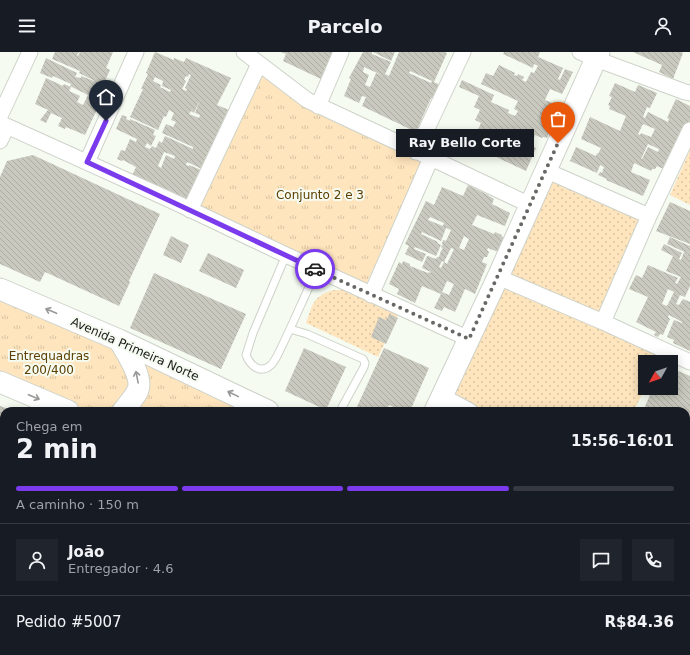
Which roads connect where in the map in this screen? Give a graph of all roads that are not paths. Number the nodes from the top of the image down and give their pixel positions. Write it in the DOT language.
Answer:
graph roads {
  1 [pos="30,52"];
  2 [pos="136,52"];
  3 [pos="244,52"];
  4 [pos="341,52"];
  5 [pos="463,52"];
  6 [pos="592,54"];
  7 [pos="259,64"];
  8 [pos="690,93"];
  9 [pos="318,106"];
  10 [pos="2,122"];
  11 [pos="690,130"];
  12 [pos="0,141"];
  13 [pos="416,152"];
  14 [pos="431,158"];
  15 [pos="87,162"];
  16 [pos="545,170"];
  17 [pos="530,205"];
  18 [pos="190,210"];
  19 [pos="649,216"];
  20 [pos="286,255"];
  21 [pos="317,270"];
  22 [pos="498,277"];
  23 [pos="0,289"];
  24 [pos="371,295"];
  25 [pos="603,322"];
  26 [pos="290,329"];
  27 [pos="469,339"];
  28 [pos="119,340"];
  29 [pos="690,362"];
  30 [pos="0,382"];
  31 [pos="438,404"];
  32 [pos="59,407"];
  33 [pos="126,407"];
  34 [pos="260,407"];
  35 [pos="342,407"];
  36 [pos="452,407"];
  1 -- 10 [label="street"];
  2 -- 15 [label="street"];
  3 -- 7 [label="street"];
  4 -- 9 [label="street"];
  5 -- 13 [label="street"];
  6 -- 8 [label="street"];
  6 -- 16 [label="main road"];
  7 -- 9 [label="street"];
  7 -- 18 [label="street"];
  9 -- 13 [label="street"];
  10 -- 12 [label="street"];
  10 -- 15 [label="street"];
  11 -- 19 [label="street"];
  13 -- 14 [label="street"];
  14 -- 17 [label="street"];
  14 -- 24 [label="street"];
  15 -- 18 [label="street"];
  16 -- 17 [label="main road"];
  16 -- 19 [label="street"];
  17 -- 22 [label="main road"];
  18 -- 20 [label="street"];
  19 -- 25 [label="street"];
  20 -- 21 [label="street"];
  20 -- 26 [label="lane"];
  21 -- 24 [label="street"];
  21 -- 26 [label="lane"];
  22 -- 25 [label="street"];
  22 -- 27 [label="main road"];
  28 -- 23 [label="main road, Avenida Primeira Norte, one-way"];
  24 -- 27 [label="street"];
  25 -- 29 [label="street"];
  26 -- 35 [label="lane"];
  27 -- 31 [label="main road"];
  33 -- 28 [label="main road, one-way"];
  34 -- 28 [label="main road, Avenida Primeira Norte, one-way"];
  30 -- 32 [label="main road, one-way"];
  31 -- 36 [label="street"];
}
